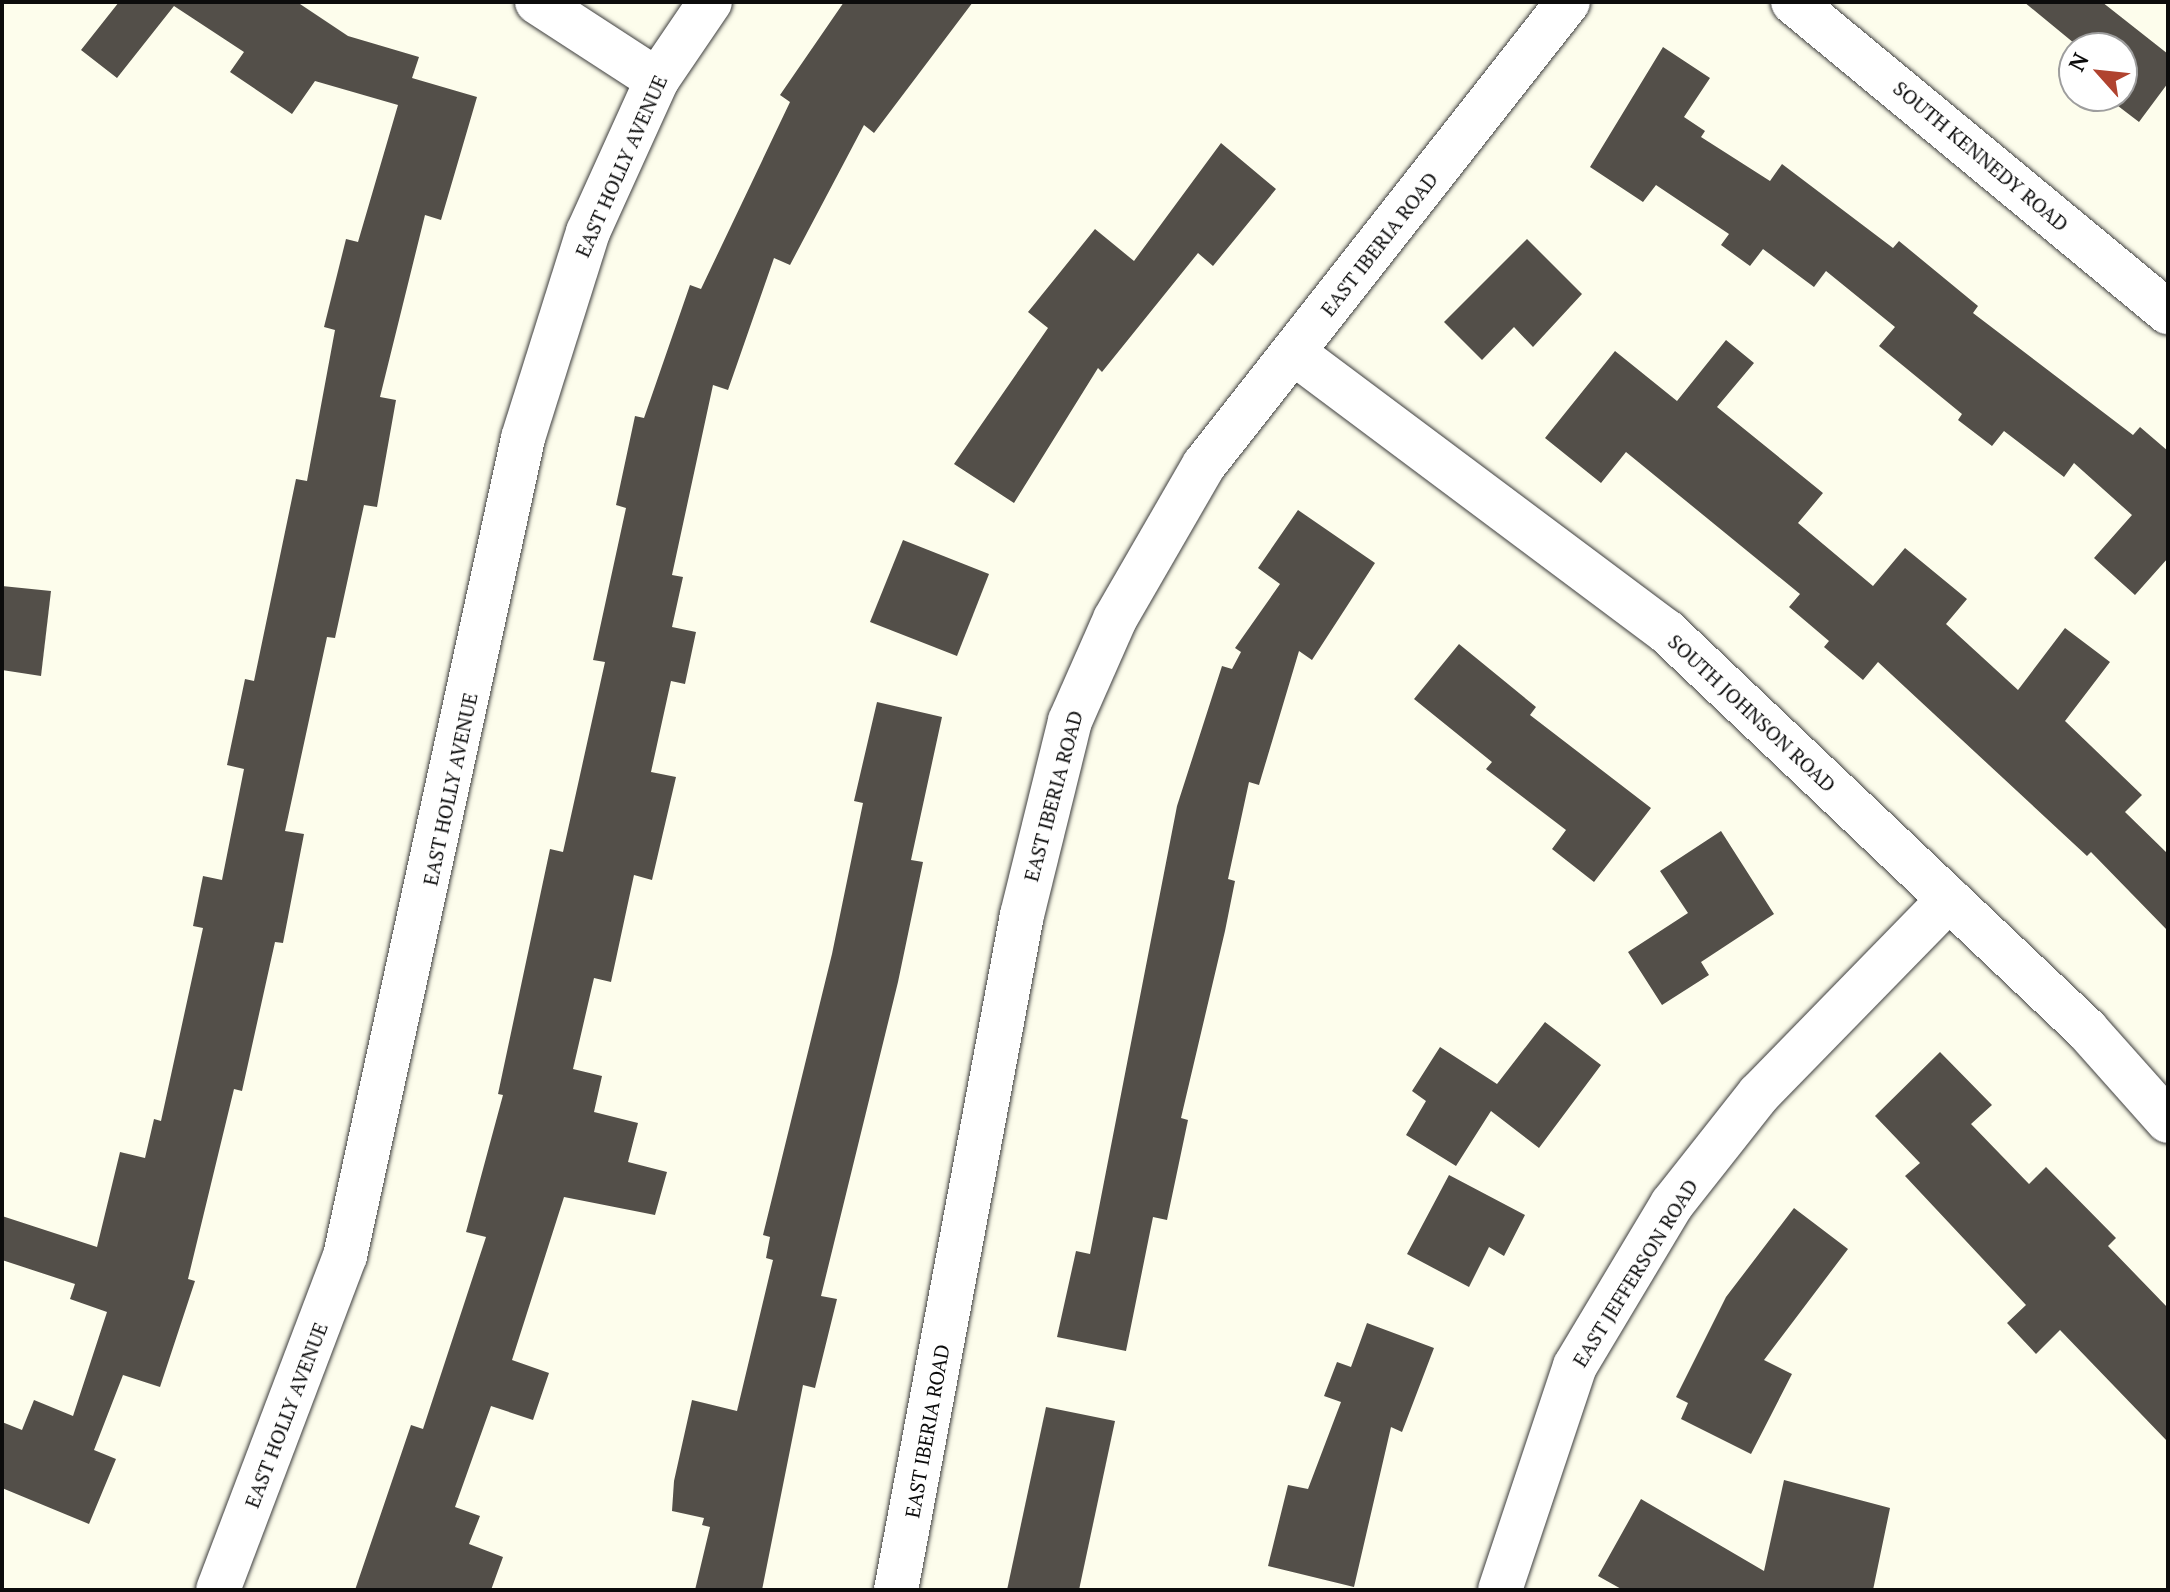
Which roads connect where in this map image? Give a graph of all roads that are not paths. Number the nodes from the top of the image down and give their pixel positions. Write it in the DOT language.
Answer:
graph roads {
  1 [pos="537,2"];
  2 [pos="710,2"];
  3 [pos="1568,2"];
  4 [pos="1793,2"];
  5 [pos="657,80"];
  6 [pos="2168,312"];
  7 [pos="1294,353"];
  8 [pos="1949,899"];
  9 [pos="2168,1121"];
  10 [pos="218,1590"];
  11 [pos="896,1590"];
  12 [pos="1500,1590"];
  1 -- 5 [label="street"];
  2 -- 5 [label="street, EAST HOLLY AVENUE"];
  3 -- 7 [label="street, EAST IBERIA ROAD"];
  4 -- 6 [label="street, SOUTH KENNEDY ROAD"];
  5 -- 10 [label="street, EAST HOLLY AVENUE"];
  7 -- 8 [label="street, SOUTH JOHNSON ROAD"];
  7 -- 11 [label="street, EAST IBERIA ROAD"];
  8 -- 9 [label="street, SOUTH JOHNSON ROAD"];
  8 -- 12 [label="street, EAST JEFFERSON ROAD"];
}
